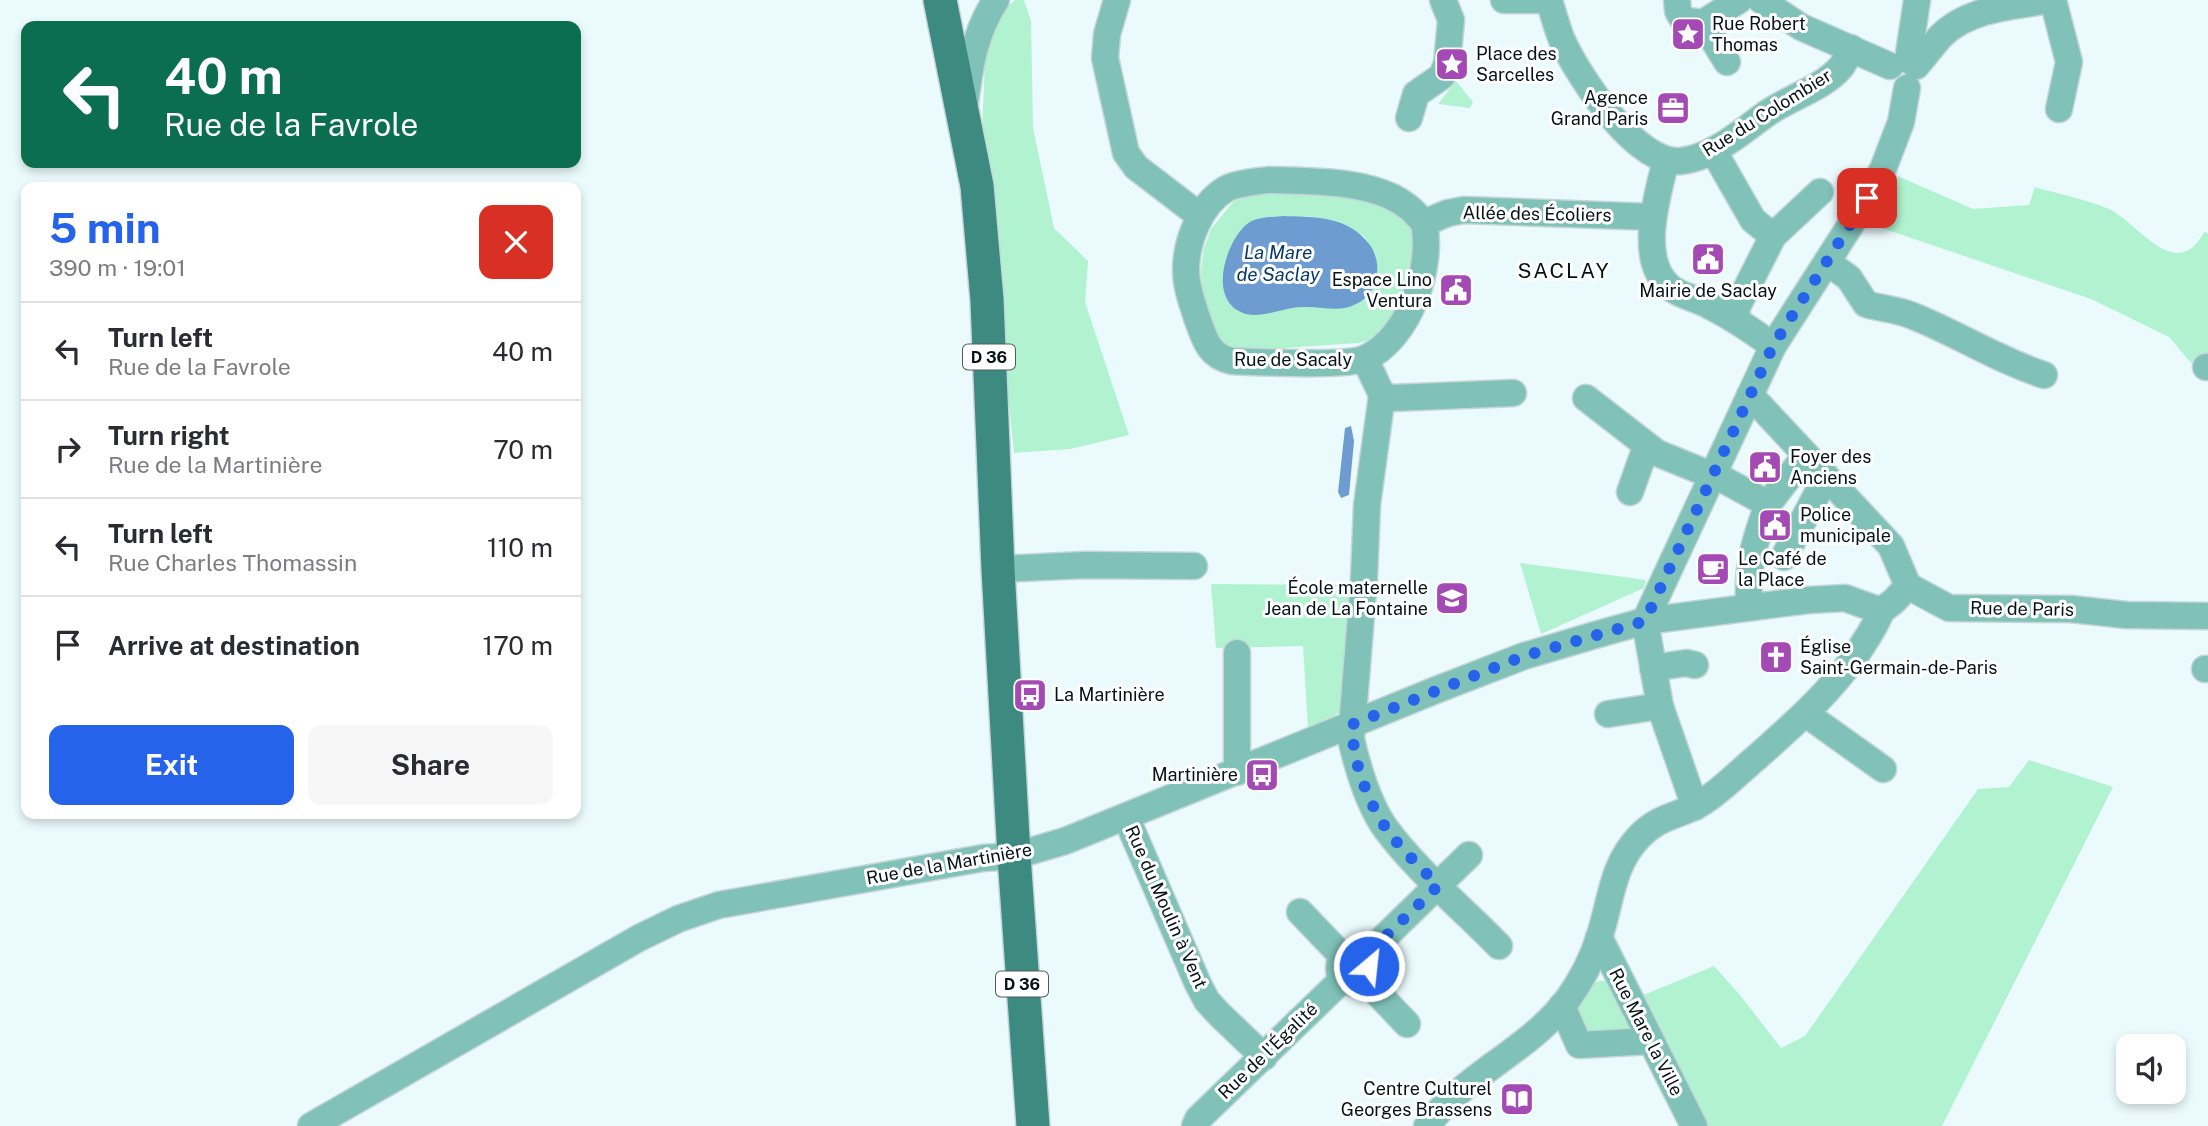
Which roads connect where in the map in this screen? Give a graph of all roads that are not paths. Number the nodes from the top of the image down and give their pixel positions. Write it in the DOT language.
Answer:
graph roads {
  1 [pos="940,0"];
  2 [pos="996,0"];
  3 [pos="1117,0"];
  4 [pos="1443,0"];
  5 [pos="1504,0"];
  6 [pos="1549,0"];
  7 [pos="1677,0"];
  8 [pos="1739,0"];
  9 [pos="1761,0"];
  10 [pos="1917,0"];
  11 [pos="1957,0"];
  12 [pos="2052,0"];
  13 [pos="1703,23"];
  14 [pos="1951,29"];
  15 [pos="1851,48"];
  16 [pos="1727,62"];
  17 [pos="1905,70"];
  18 [pos="2059,109"];
  19 [pos="963,115"];
  20 [pos="1409,118"];
  21 [pos="1713,150"];
  22 [pos="1666,160"];
  23 [pos="1820,192"];
  24 [pos="1200,216"];
  25 [pos="1653,217"];
  26 [pos="1424,223"];
  27 [pos="1773,236"];
  28 [pos="1827,261"];
  29 [pos="1738,322"];
  30 [pos="1773,346"];
  31 [pos="1365,359"];
  32 [pos="2044,375"];
  33 [pos="1513,393"];
  34 [pos="1382,395"];
  35 [pos="1750,395"];
  36 [pos="1586,398"];
  37 [pos="1646,447"];
  38 [pos="1806,455"];
  39 [pos="1712,476"];
  40 [pos="1826,477"];
  41 [pos="1630,492"];
  42 [pos="1768,504"];
  43 [pos="1784,557"];
  44 [pos="1194,566"];
  45 [pos="998,569"];
  46 [pos="1908,586"];
  47 [pos="1749,607"];
  48 [pos="1881,611"];
  49 [pos="2208,616"];
  50 [pos="1645,621"];
  51 [pos="1237,653"];
  52 [pos="1696,665"];
  53 [pos="1653,668"];
  54 [pos="1660,706"];
  55 [pos="1608,714"];
  56 [pos="1806,714"];
  57 [pos="1353,724"];
  58 [pos="1883,769"];
  59 [pos="1237,772"];
  60 [pos="1695,807"];
  61 [pos="1126,817"];
  62 [pos="1469,855"];
  63 [pos="1014,856"];
  64 [pos="1438,886"];
  65 [pos="1300,912"];
  66 [pos="1599,937"];
  67 [pos="1499,946"];
  68 [pos="1354,968"];
  69 [pos="1562,1006"];
  70 [pos="1407,1024"];
  71 [pos="1651,1041"];
  72 [pos="1264,1057"];
  73 [pos="312,1126"];
  74 [pos="1033,1126"];
  75 [pos="1195,1126"];
  76 [pos="1427,1126"];
  77 [pos="1694,1126"];
  1 -- 19 [label="main road, D 36"];
  2 -- 19 [label="street"];
  3 -- 24 [label="street"];
  4 -- 20 [label="street"];
  5 -- 6 [label="street"];
  6 -- 22 [label="street"];
  7 -- 13 [label="street"];
  8 -- 13 [label="street"];
  9 -- 15 [label="street"];
  10 -- 17 [label="street"];
  11 -- 14 [label="street"];
  12 -- 14 [label="street"];
  12 -- 18 [label="street"];
  13 -- 16 [label="street"];
  14 -- 17 [label="street"];
  15 -- 17 [label="street"];
  15 -- 21 [label="street, Rue du Colombier"];
  17 -- 28 [label="street"];
  19 -- 45 [label="main road, D 36"];
  21 -- 22 [label="street, Rue du Colombier"];
  21 -- 27 [label="street"];
  22 -- 25 [label="street"];
  23 -- 27 [label="street"];
  24 -- 26 [label="street, Rue de Sacaly"];
  24 -- 31 [label="street, Rue de Sacaly"];
  25 -- 26 [label="street, Allée des Écoliers"];
  25 -- 29 [label="street"];
  26 -- 31 [label="street, Rue de Sacaly"];
  27 -- 29 [label="street"];
  28 -- 30 [label="street"];
  28 -- 32 [label="street"];
  29 -- 30 [label="street"];
  30 -- 35 [label="street"];
  31 -- 34 [label="street"];
  33 -- 34 [label="street"];
  34 -- 57 [label="street"];
  35 -- 38 [label="street"];
  35 -- 39 [label="street"];
  36 -- 37 [label="street"];
  37 -- 39 [label="street"];
  37 -- 41 [label="street"];
  38 -- 40 [label="street"];
  38 -- 42 [label="street"];
  39 -- 42 [label="street"];
  39 -- 50 [label="street"];
  40 -- 43 [label="street"];
  40 -- 46 [label="street"];
  42 -- 47 [label="street"];
  44 -- 45 [label="street"];
  45 -- 63 [label="main road, D 36"];
  46 -- 48 [label="street"];
  46 -- 49 [label="street, Rue de Paris"];
  47 -- 48 [label="street"];
  47 -- 50 [label="street"];
  48 -- 56 [label="street"];
  50 -- 53 [label="street"];
  50 -- 57 [label="street, Rue de la Martinière"];
  51 -- 59 [label="street"];
  52 -- 53 [label="street"];
  53 -- 54 [label="street"];
  54 -- 55 [label="street"];
  54 -- 60 [label="street"];
  56 -- 58 [label="street"];
  56 -- 60 [label="street"];
  57 -- 59 [label="street, Rue de la Martinière"];
  57 -- 64 [label="street"];
  59 -- 61 [label="street, Rue de la Martinière"];
  60 -- 66 [label="street"];
  61 -- 63 [label="street, Rue de la Martinière"];
  61 -- 72 [label="street, Rue du Moulin à Vent"];
  62 -- 64 [label="street, Rue de l'Égalité"];
  63 -- 73 [label="street, Rue de la Martinière"];
  63 -- 74 [label="main road, D 36"];
  64 -- 67 [label="street"];
  64 -- 68 [label="street, Rue de l'Égalité"];
  65 -- 68 [label="street"];
  66 -- 69 [label="street"];
  66 -- 71 [label="street, Rue Mare la Ville"];
  68 -- 70 [label="street"];
  68 -- 72 [label="street, Rue de l'Égalité"];
  69 -- 71 [label="street"];
  69 -- 76 [label="street"];
  71 -- 77 [label="street, Rue Mare la Ville"];
  72 -- 75 [label="street, Rue de l'Égalité"];
}
